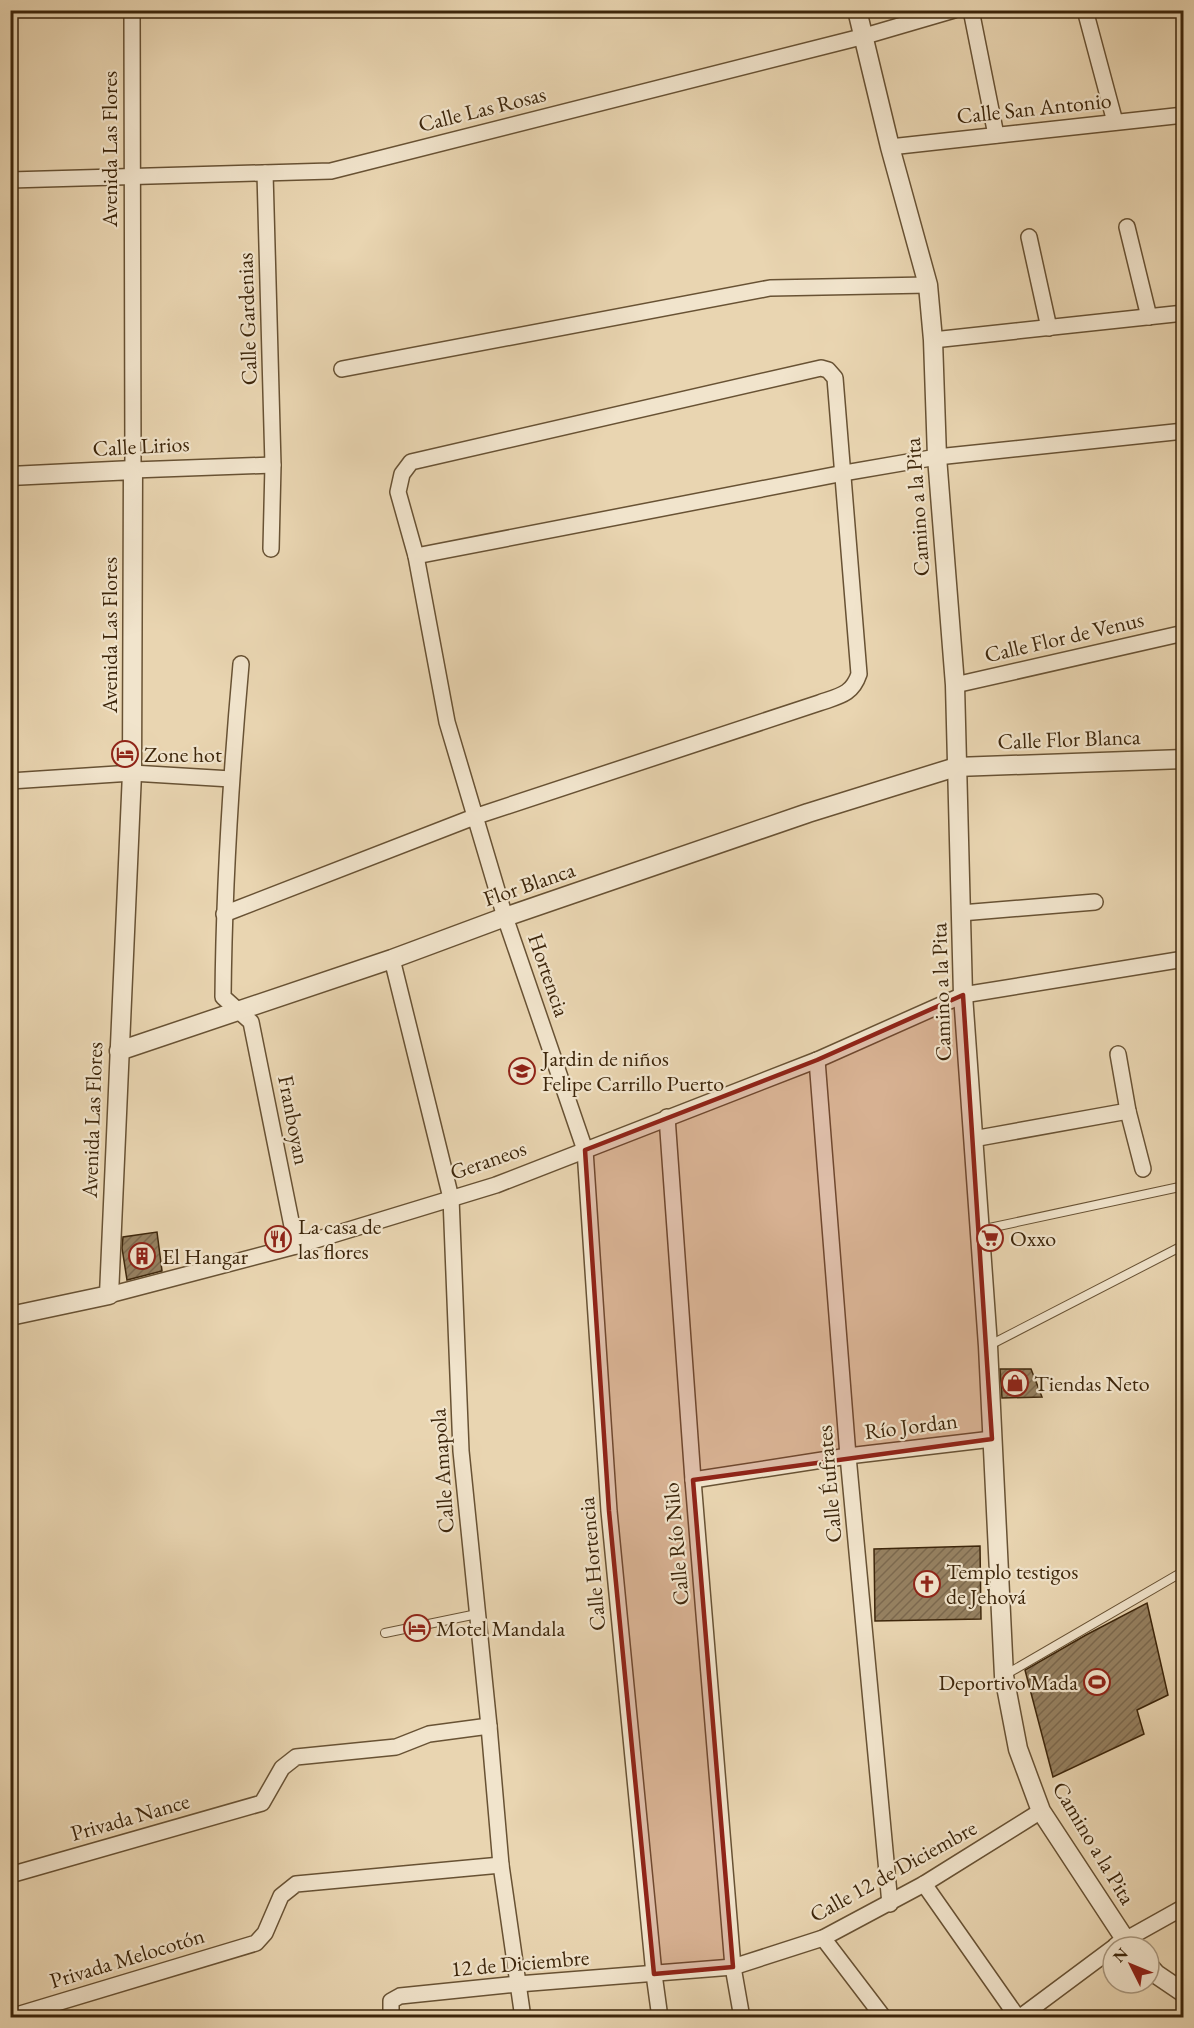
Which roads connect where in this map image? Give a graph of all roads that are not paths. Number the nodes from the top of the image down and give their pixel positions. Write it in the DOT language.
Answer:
graph roads {
  1 [pos="132,10"];
  2 [pos="858,10"];
  3 [pos="954,10"];
  4 [pos="970,10"];
  5 [pos="1085,10"];
  6 [pos="865,36"];
  7 [pos="1184,115"];
  8 [pos="1115,122"];
  9 [pos="996,135"];
  10 [pos="890,147"];
  11 [pos="265,172"];
  12 [pos="134,176"];
  13 [pos="10,180"];
  14 [pos="1126,227"];
  15 [pos="1029,237"];
  16 [pos="928,285"];
  17 [pos="1184,313"];
  18 [pos="1149,317"];
  19 [pos="1049,328"];
  20 [pos="933,340"];
  21 [pos="342,369"];
  22 [pos="1184,431"];
  23 [pos="937,457"];
  24 [pos="273,465"];
  25 [pos="133,471"];
  26 [pos="844,473"];
  27 [pos="10,476"];
  28 [pos="271,549"];
  29 [pos="416,556"];
  30 [pos="1184,633"];
  31 [pos="241,664"];
  32 [pos="955,685"];
  33 [pos="1184,759"];
  34 [pos="956,767"];
  35 [pos="132,773"];
  36 [pos="231,779"];
  37 [pos="10,781"];
  38 [pos="474,817"];
  39 [pos="1095,902"];
  40 [pos="961,913"];
  41 [pos="224,914"];
  42 [pos="505,917"];
  43 [pos="392,958"];
  44 [pos="1184,959"];
  45 [pos="963,995"];
  46 [pos="237,1010"];
  47 [pos="118,1051"];
  48 [pos="1118,1054"];
  49 [pos="818,1060"];
  50 [pos="1128,1111"];
  51 [pos="667,1117"];
  52 [pos="973,1139"];
  53 [pos="585,1150"];
  54 [pos="1143,1169"];
  55 [pos="1184,1186"];
  56 [pos="451,1198"];
  57 [pos="979,1230"];
  58 [pos="1184,1245"];
  59 [pos="296,1246"];
  60 [pos="109,1295"];
  61 [pos="10,1316"];
  62 [pos="988,1346"];
  63 [pos="992,1439"];
  64 [pos="848,1456"];
  65 [pos="693,1480"];
  66 [pos="1184,1571"];
  67 [pos="477,1614"];
  68 [pos="385,1633"];
  69 [pos="1004,1676"];
  70 [pos="489,1726"];
  71 [pos="1041,1811"];
  72 [pos="501,1864"];
  73 [pos="10,1875"];
  74 [pos="924,1884"];
  75 [pos="890,1904"];
  76 [pos="1184,1906"];
  77 [pos="1115,1935"];
  78 [pos="1137,1935"];
  79 [pos="823,1938"];
  80 [pos="1101,1959"];
  81 [pos="733,1967"];
  82 [pos="654,1974"];
  83 [pos="1161,1977"];
  84 [pos="518,1984"];
  85 [pos="1184,1993"];
  86 [pos="10,2017"];
  87 [pos="391,2018"];
  88 [pos="523,2018"];
  89 [pos="660,2018"];
  90 [pos="742,2018"];
  91 [pos="884,2018"];
  92 [pos="1018,2018"];
  1 -- 12 [label="street, Avenida Las Flores"];
  2 -- 6 [label="street, Camino a la Pita"];
  3 -- 6 [label="street, Calle Las Rosas"];
  4 -- 9 [label="street"];
  5 -- 8 [label="street"];
  6 -- 10 [label="street, Camino a la Pita"];
  6 -- 11 [label="street, Calle Las Rosas"];
  7 -- 8 [label="street, Calle San Antonio"];
  8 -- 9 [label="street, Calle San Antonio"];
  9 -- 10 [label="street, Calle San Antonio"];
  10 -- 16 [label="street, Camino a la Pita"];
  11 -- 12 [label="street, Calle Las Rosas"];
  11 -- 24 [label="street, Calle Gardenias"];
  12 -- 13 [label="street, Calle Las Rosas"];
  12 -- 25 [label="street, Avenida Las Flores"];
  14 -- 18 [label="street"];
  15 -- 19 [label="street"];
  16 -- 20 [label="street, Camino a la Pita"];
  16 -- 21 [label="street"];
  17 -- 18 [label="street"];
  18 -- 19 [label="street"];
  19 -- 20 [label="street"];
  20 -- 23 [label="street, Camino a la Pita"];
  22 -- 23 [label="street"];
  23 -- 26 [label="street"];
  23 -- 32 [label="street, Camino a la Pita"];
  24 -- 25 [label="street, Calle Lirios"];
  24 -- 28 [label="street, Calle Gardenias"];
  25 -- 27 [label="street, Calle Lirios"];
  25 -- 35 [label="street, Avenida Las Flores"];
  26 -- 29 [label="street"];
  26 -- 29 [label="street, Hortencia"];
  26 -- 38 [label="street"];
  29 -- 38 [label="street, Hortencia"];
  30 -- 32 [label="street, Calle Flor de Venus"];
  31 -- 36 [label="street, Franboyan"];
  32 -- 34 [label="street, Camino a la Pita"];
  33 -- 34 [label="street, Calle Flor Blanca"];
  34 -- 40 [label="street, Camino a la Pita"];
  34 -- 42 [label="street, Flor Blanca"];
  35 -- 36 [label="street"];
  35 -- 37 [label="street"];
  35 -- 47 [label="street, Avenida Las Flores"];
  36 -- 41 [label="street, Franboyan"];
  38 -- 41 [label="street"];
  38 -- 42 [label="street, Hortencia"];
  39 -- 40 [label="street"];
  40 -- 45 [label="street, Camino a la Pita"];
  41 -- 46 [label="street, Franboyan"];
  42 -- 43 [label="street, Flor Blanca"];
  42 -- 53 [label="street, Hortencia"];
  43 -- 46 [label="street, Flor Blanca"];
  43 -- 56 [label="street, Calle Amapola"];
  44 -- 45 [label="street, Geraneos"];
  45 -- 49 [label="street, Geraneos"];
  45 -- 52 [label="street, Camino a la Pita"];
  46 -- 47 [label="street, Flor Blanca"];
  46 -- 59 [label="street, Franboyan"];
  47 -- 60 [label="street, Avenida Las Flores"];
  48 -- 50 [label="street"];
  49 -- 51 [label="street, Geraneos"];
  49 -- 64 [label="street, Calle Éufrates"];
  50 -- 52 [label="street"];
  50 -- 54 [label="street"];
  51 -- 53 [label="street, Geraneos"];
  51 -- 65 [label="street, Calle Río Nilo"];
  52 -- 57 [label="street, Camino a la Pita"];
  53 -- 56 [label="street, Geraneos"];
  53 -- 82 [label="street, Calle Hortencia"];
  55 -- 57 [label="lane"];
  56 -- 59 [label="street, Geraneos"];
  56 -- 67 [label="street, Calle Amapola"];
  57 -- 62 [label="street, Camino a la Pita"];
  58 -- 62 [label="lane"];
  59 -- 60 [label="street, Geraneos"];
  60 -- 61 [label="street, Geraneos"];
  62 -- 63 [label="street, Camino a la Pita"];
  63 -- 64 [label="street, Río Jordan"];
  63 -- 69 [label="street, Camino a la Pita"];
  64 -- 65 [label="street, Río Jordan"];
  64 -- 75 [label="street, Calle Éufrates"];
  65 -- 81 [label="street, Calle Río Nilo"];
  66 -- 69 [label="lane"];
  67 -- 68 [label="lane"];
  67 -- 70 [label="street, Calle Amapola"];
  69 -- 71 [label="street, Camino a la Pita"];
  70 -- 72 [label="street, Calle Amapola"];
  70 -- 73 [label="street, Privada Nance"];
  71 -- 74 [label="street, Calle 12 de Diciembre"];
  71 -- 77 [label="street, Camino a la Pita"];
  72 -- 84 [label="street, Calle Amapola"];
  72 -- 86 [label="street, Privada Melocotón"];
  74 -- 75 [label="street, Calle 12 de Diciembre"];
  74 -- 92 [label="street"];
  75 -- 79 [label="street, Calle 12 de Diciembre"];
  76 -- 78 [label="street"];
  79 -- 81 [label="street, Calle 12 de Diciembre"];
  79 -- 91 [label="street"];
  80 -- 92 [label="street"];
  81 -- 82 [label="street, Calle 12 de Diciembre"];
  81 -- 90 [label="street, Calle Río Nilo"];
  82 -- 84 [label="street, 12 de Diciembre"];
  82 -- 89 [label="street, Calle Hortencia"];
  83 -- 85 [label="street"];
  84 -- 87 [label="street, 12 de Diciembre"];
  84 -- 88 [label="street, Calle Amapola"];
}
